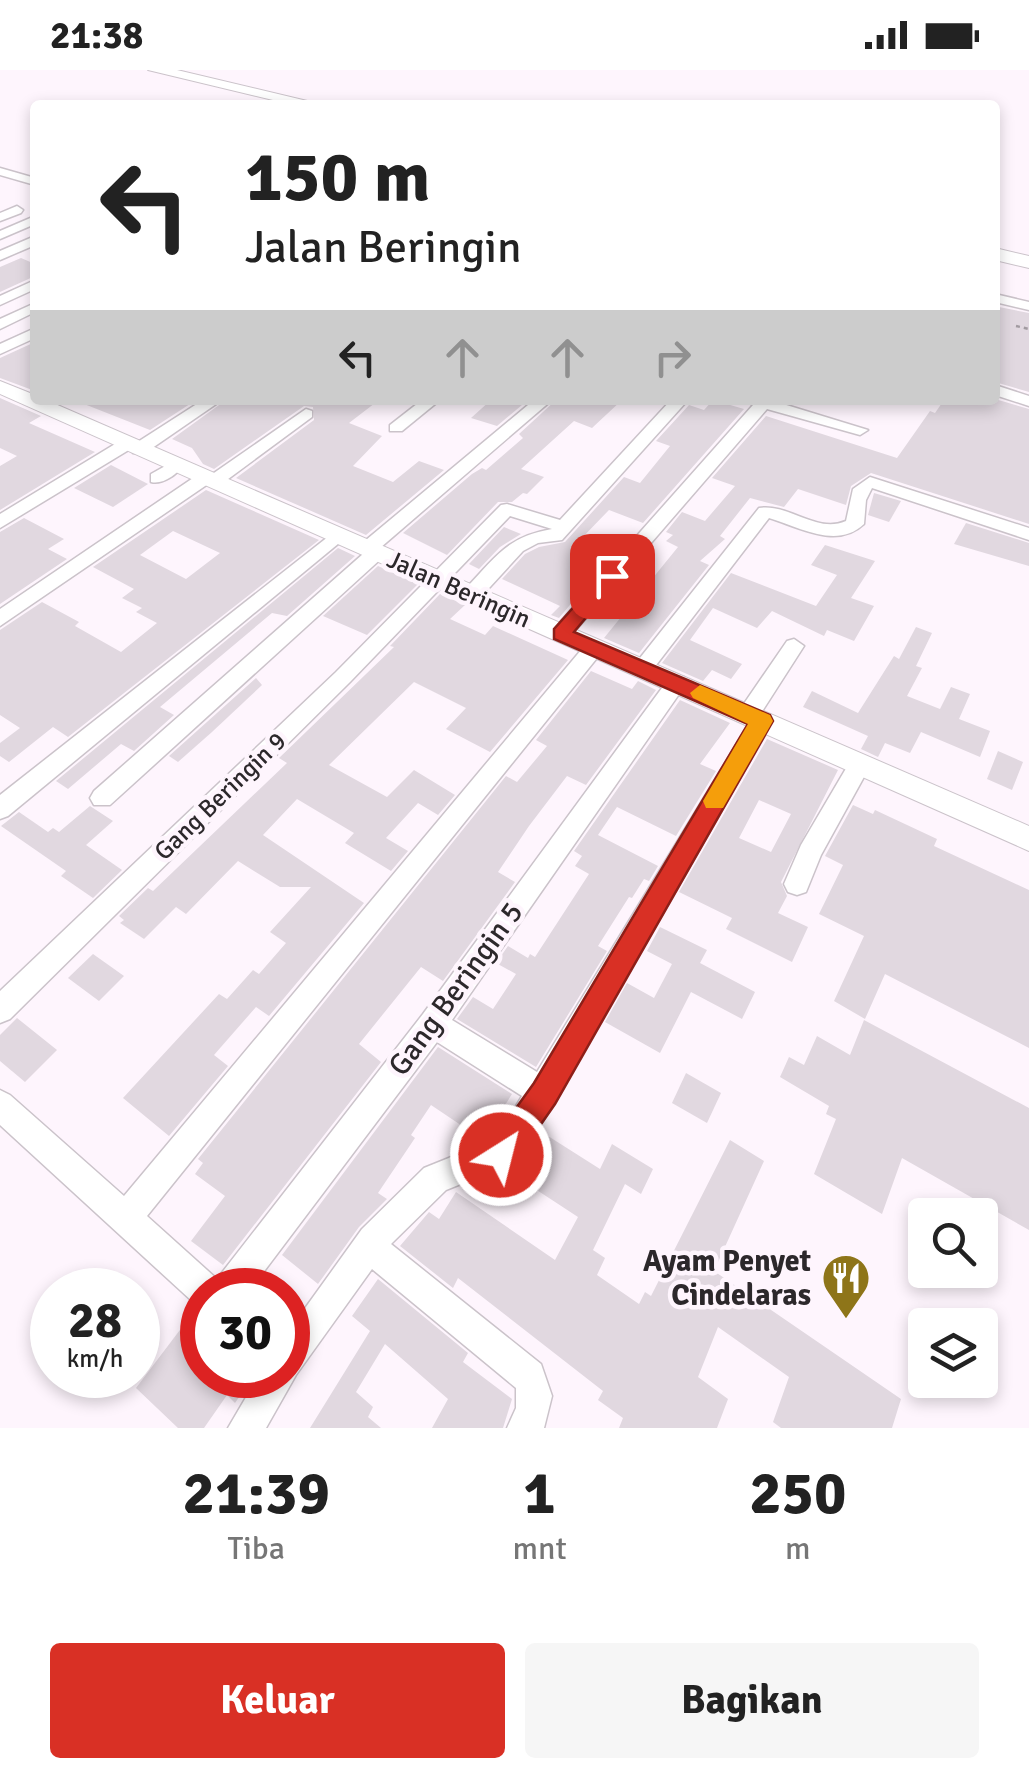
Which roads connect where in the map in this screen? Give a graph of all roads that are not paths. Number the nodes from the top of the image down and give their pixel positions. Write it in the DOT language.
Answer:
graph roads {
  1 [pos="150,71"];
  2 [pos="261,100"];
  3 [pos="292,100"];
  4 [pos="0,171"];
  5 [pos="30,180"];
  6 [pos="17,210"];
  7 [pos="0,217"];
  8 [pos="30,222"];
  9 [pos="0,235"];
  10 [pos="30,242"];
  11 [pos="1000,255"];
  12 [pos="0,256"];
  13 [pos="1029,262"];
  14 [pos="1000,265"];
  15 [pos="1029,272"];
  16 [pos="30,286"];
  17 [pos="1000,299"];
  18 [pos="0,301"];
  19 [pos="1029,306"];
  20 [pos="30,310"];
  21 [pos="0,325"];
  22 [pos="30,335"];
  23 [pos="0,350"];
  24 [pos="1000,391"];
  25 [pos="4,394"];
  26 [pos="30,400"];
  27 [pos="1029,400"];
  28 [pos="47,405"];
  29 [pos="205,405"];
  30 [pos="426,405"];
  31 [pos="538,405"];
  32 [pos="675,405"];
  33 [pos="755,405"];
  34 [pos="769,405"];
  35 [pos="306,414"];
  36 [pos="396,428"];
  37 [pos="860,430"];
  38 [pos="132,447"];
  39 [pos="210,480"];
  40 [pos="527,494"];
  41 [pos="507,510"];
  42 [pos="0,522"];
  43 [pos="563,528"];
  44 [pos="1029,534"];
  45 [pos="338,535"];
  46 [pos="372,551"];
  47 [pos="436,578"];
  48 [pos="472,594"];
  49 [pos="0,619"];
  50 [pos="561,634"];
  51 [pos="794,646"];
  52 [pos="594,648"];
  53 [pos="642,668"];
  54 [pos="677,682"];
  55 [pos="755,718"];
  56 [pos="859,766"];
  57 [pos="102,798"];
  58 [pos="0,809"];
  59 [pos="1029,838"];
  60 [pos="797,884"];
  61 [pos="0,1010"];
  62 [pos="433,1024"];
  63 [pos="544,1093"];
  64 [pos="0,1105"];
  65 [pos="125,1219"];
  66 [pos="370,1247"];
  67 [pos="180,1268"];
  68 [pos="246,1268"];
  69 [pos="310,1330"];
  70 [pos="264,1398"];
  71 [pos="246,1428"];
  72 [pos="525,1428"];
  1 -- 2 [label="highway"];
  1 -- 3 [label="highway"];
  4 -- 5 [label="street"];
  6 -- 7 [label="street"];
  8 -- 9 [label="street"];
  10 -- 12 [label="street"];
  11 -- 13 [label="highway"];
  14 -- 15 [label="highway"];
  16 -- 18 [label="street"];
  17 -- 19 [label="street"];
  20 -- 21 [label="street"];
  22 -- 23 [label="street"];
  24 -- 27 [label="street"];
  25 -- 26 [label="street, Jalan Beringin"];
  28 -- 38 [label="street, Jalan Beringin"];
  29 -- 38 [label="street"];
  30 -- 36 [label="street"];
  31 -- 46 [label="street"];
  32 -- 43 [label="street"];
  33 -- 50 [label="street"];
  34 -- 37 [label="street"];
  35 -- 39 [label="street"];
  38 -- 39 [label="street, Jalan Beringin"];
  38 -- 42 [label="street"];
  39 -- 45 [label="street, Jalan Beringin"];
  39 -- 49 [label="street"];
  40 -- 41 [label="street, Gang Beringin 9"];
  41 -- 43 [label="street"];
  41 -- 47 [label="street, Gang Beringin 9"];
  43 -- 48 [label="street"];
  44 -- 53 [label="street"];
  45 -- 46 [label="street, Jalan Beringin"];
  45 -- 58 [label="street"];
  46 -- 47 [label="street, Jalan Beringin"];
  46 -- 57 [label="street"];
  47 -- 48 [label="street, Jalan Beringin"];
  47 -- 61 [label="street, Gang Beringin 9"];
  48 -- 50 [label="street, Jalan Beringin"];
  50 -- 52 [label="street, Jalan Beringin"];
  51 -- 55 [label="street"];
  52 -- 53 [label="street, Jalan Beringin"];
  52 -- 65 [label="street"];
  53 -- 54 [label="street, Jalan Beringin"];
  54 -- 55 [label="street, Jalan Beringin"];
  54 -- 62 [label="street, Gang Beringin 5"];
  55 -- 56 [label="street, Jalan Beringin"];
  55 -- 63 [label="street"];
  56 -- 59 [label="street, Jalan Beringin"];
  56 -- 60 [label="street"];
  62 -- 63 [label="street"];
  62 -- 68 [label="street, Gang Beringin 5"];
  63 -- 66 [label="street"];
  64 -- 65 [label="street"];
  65 -- 67 [label="street"];
  66 -- 69 [label="street"];
  66 -- 72 [label="street"];
  70 -- 71 [label="street"];
}
